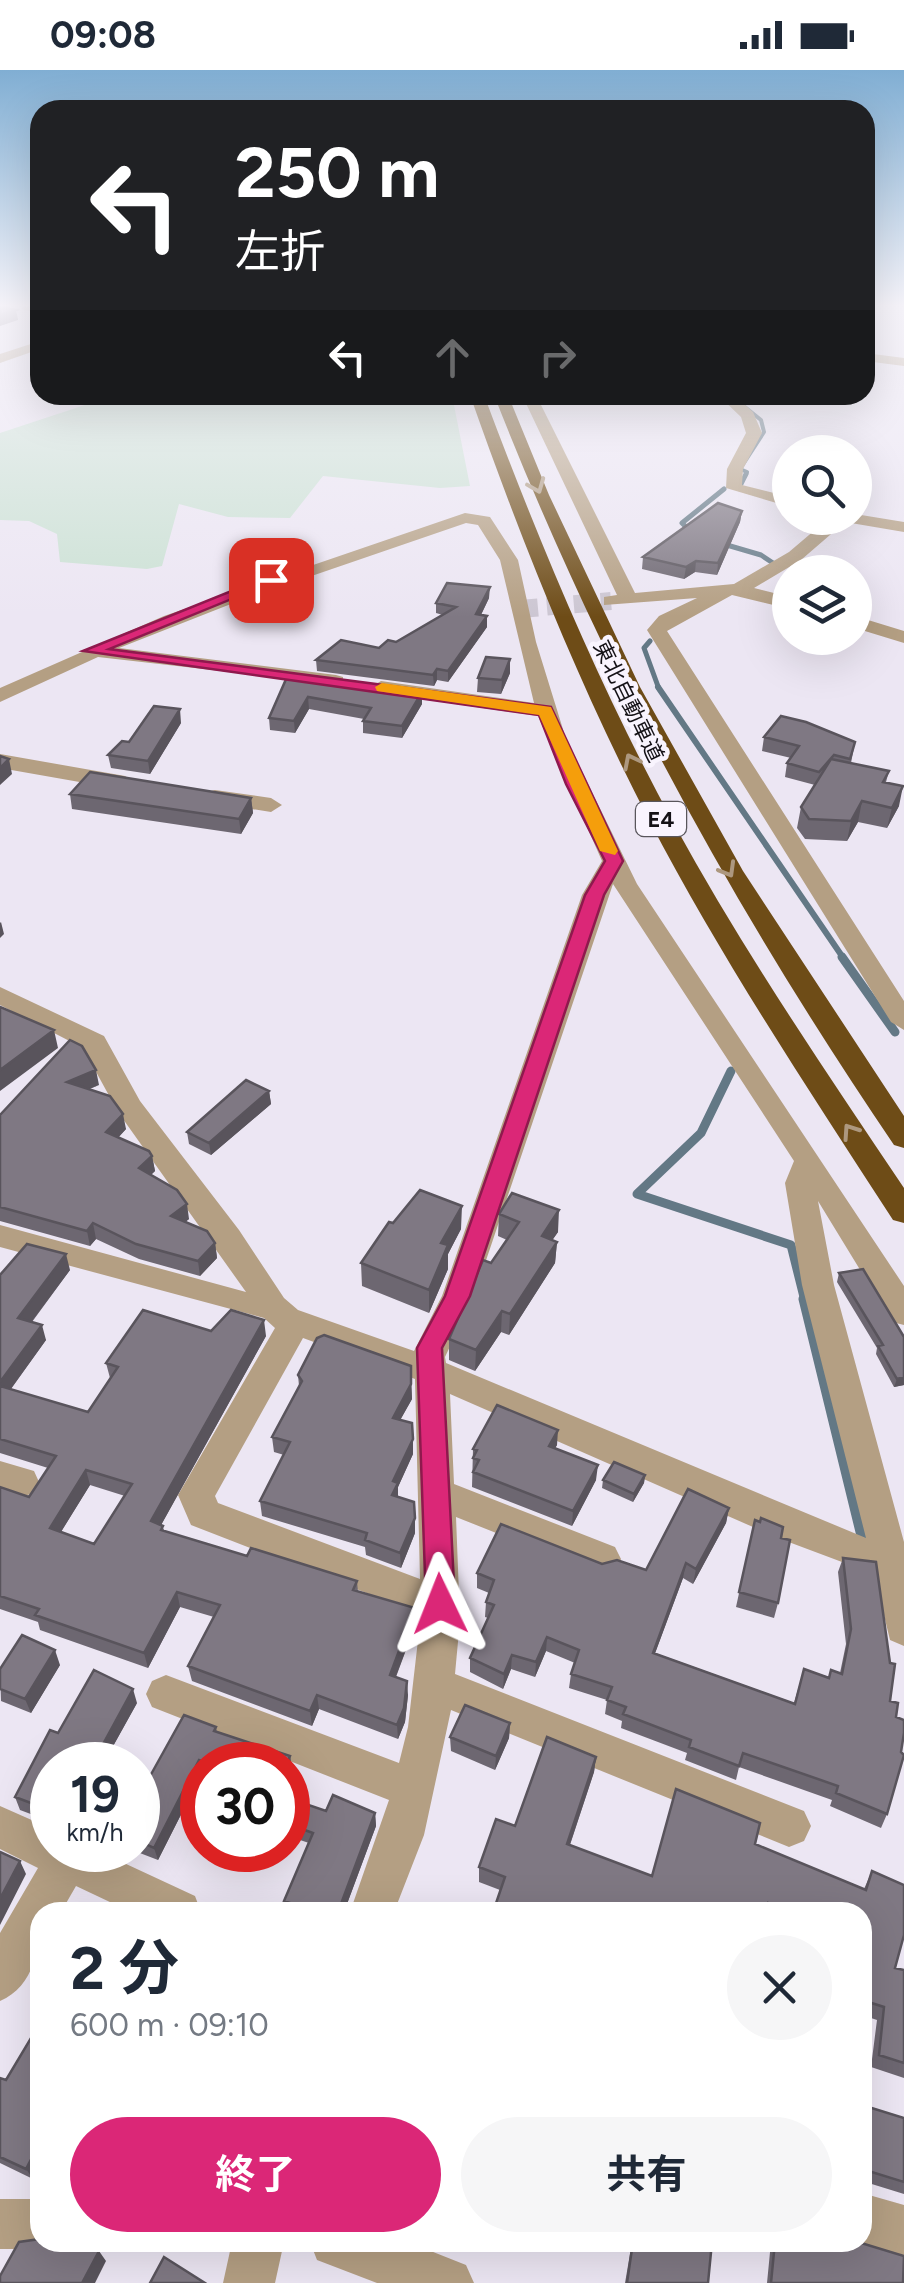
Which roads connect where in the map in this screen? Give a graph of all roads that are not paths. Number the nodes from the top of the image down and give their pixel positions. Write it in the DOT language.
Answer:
graph roads {
  1 [pos="483,410"];
  2 [pos="508,410"];
  3 [pos="536,410"];
  4 [pos="743,410"];
  5 [pos="772,498"];
  6 [pos="872,522"];
  7 [pos="904,527"];
  8 [pos="818,535"];
  9 [pos="739,591"];
  10 [pos="772,599"];
  11 [pos="872,627"];
  12 [pos="904,637"];
  13 [pos="91,651"];
  14 [pos="0,696"];
  15 [pos="546,711"];
  16 [pos="0,761"];
  17 [pos="158,789"];
  18 [pos="195,794"];
  19 [pos="271,805"];
  20 [pos="614,861"];
  21 [pos="0,995"];
  22 [pos="904,1022"];
  23 [pos="904,1138"];
  24 [pos="809,1161"];
  25 [pos="904,1212"];
  26 [pos="0,1236"];
  27 [pos="904,1313"];
  28 [pos="284,1315"];
  29 [pos="432,1370"];
  30 [pos="436,1492"];
  31 [pos="602,1559"];
  32 [pos="898,1568"];
  33 [pos="440,1604"];
  34 [pos="904,1628"];
  35 [pos="433,1684"];
  36 [pos="166,1694"];
  37 [pos="412,1789"];
  38 [pos="788,1826"];
  39 [pos="0,1828"];
  40 [pos="30,1842"];
  41 [pos="60,1872"];
  42 [pos="94,1872"];
  43 [pos="43,1902"];
  44 [pos="158,1902"];
  45 [pos="376,1902"];
  46 [pos="30,1925"];
  47 [pos="0,1978"];
  48 [pos="872,2221"];
  49 [pos="0,2224"];
  50 [pos="30,2224"];
  51 [pos="904,2232"];
  52 [pos="256,2252"];
  53 [pos="362,2252"];
  54 [pos="249,2283"];
  55 [pos="448,2283"];
  25 -- 1 [label="highway, 東北自動車道 / E4, one-way"];
  2 -- 23 [label="highway, 東北自動車道 / E4, one-way"];
  3 -- 9 [label="street"];
  4 -- 5 [label="street"];
  6 -- 7 [label="street"];
  8 -- 9 [label="street"];
  9 -- 10 [label="street"];
  9 -- 22 [label="street"];
  11 -- 12 [label="street"];
  13 -- 14 [label="street"];
  13 -- 15 [label="street"];
  13 -- 15 [label="street"];
  15 -- 20 [label="street"];
  16 -- 17 [label="street"];
  18 -- 19 [label="street"];
  20 -- 24 [label="street"];
  20 -- 29 [label="street"];
  21 -- 28 [label="street"];
  24 -- 27 [label="street"];
  24 -- 32 [label="street"];
  26 -- 28 [label="street"];
  28 -- 29 [label="street"];
  28 -- 33 [label="street"];
  29 -- 30 [label="street"];
  29 -- 32 [label="street"];
  30 -- 31 [label="street"];
  30 -- 33 [label="street"];
  32 -- 34 [label="street"];
  33 -- 35 [label="street"];
  35 -- 37 [label="street"];
  35 -- 38 [label="street"];
  36 -- 37 [label="street"];
  37 -- 45 [label="street"];
  39 -- 40 [label="street"];
  41 -- 43 [label="street"];
  42 -- 44 [label="street"];
  46 -- 47 [label="street"];
  48 -- 51 [label="street"];
  49 -- 50 [label="street"];
  52 -- 54 [label="street"];
  53 -- 55 [label="street"];
}
